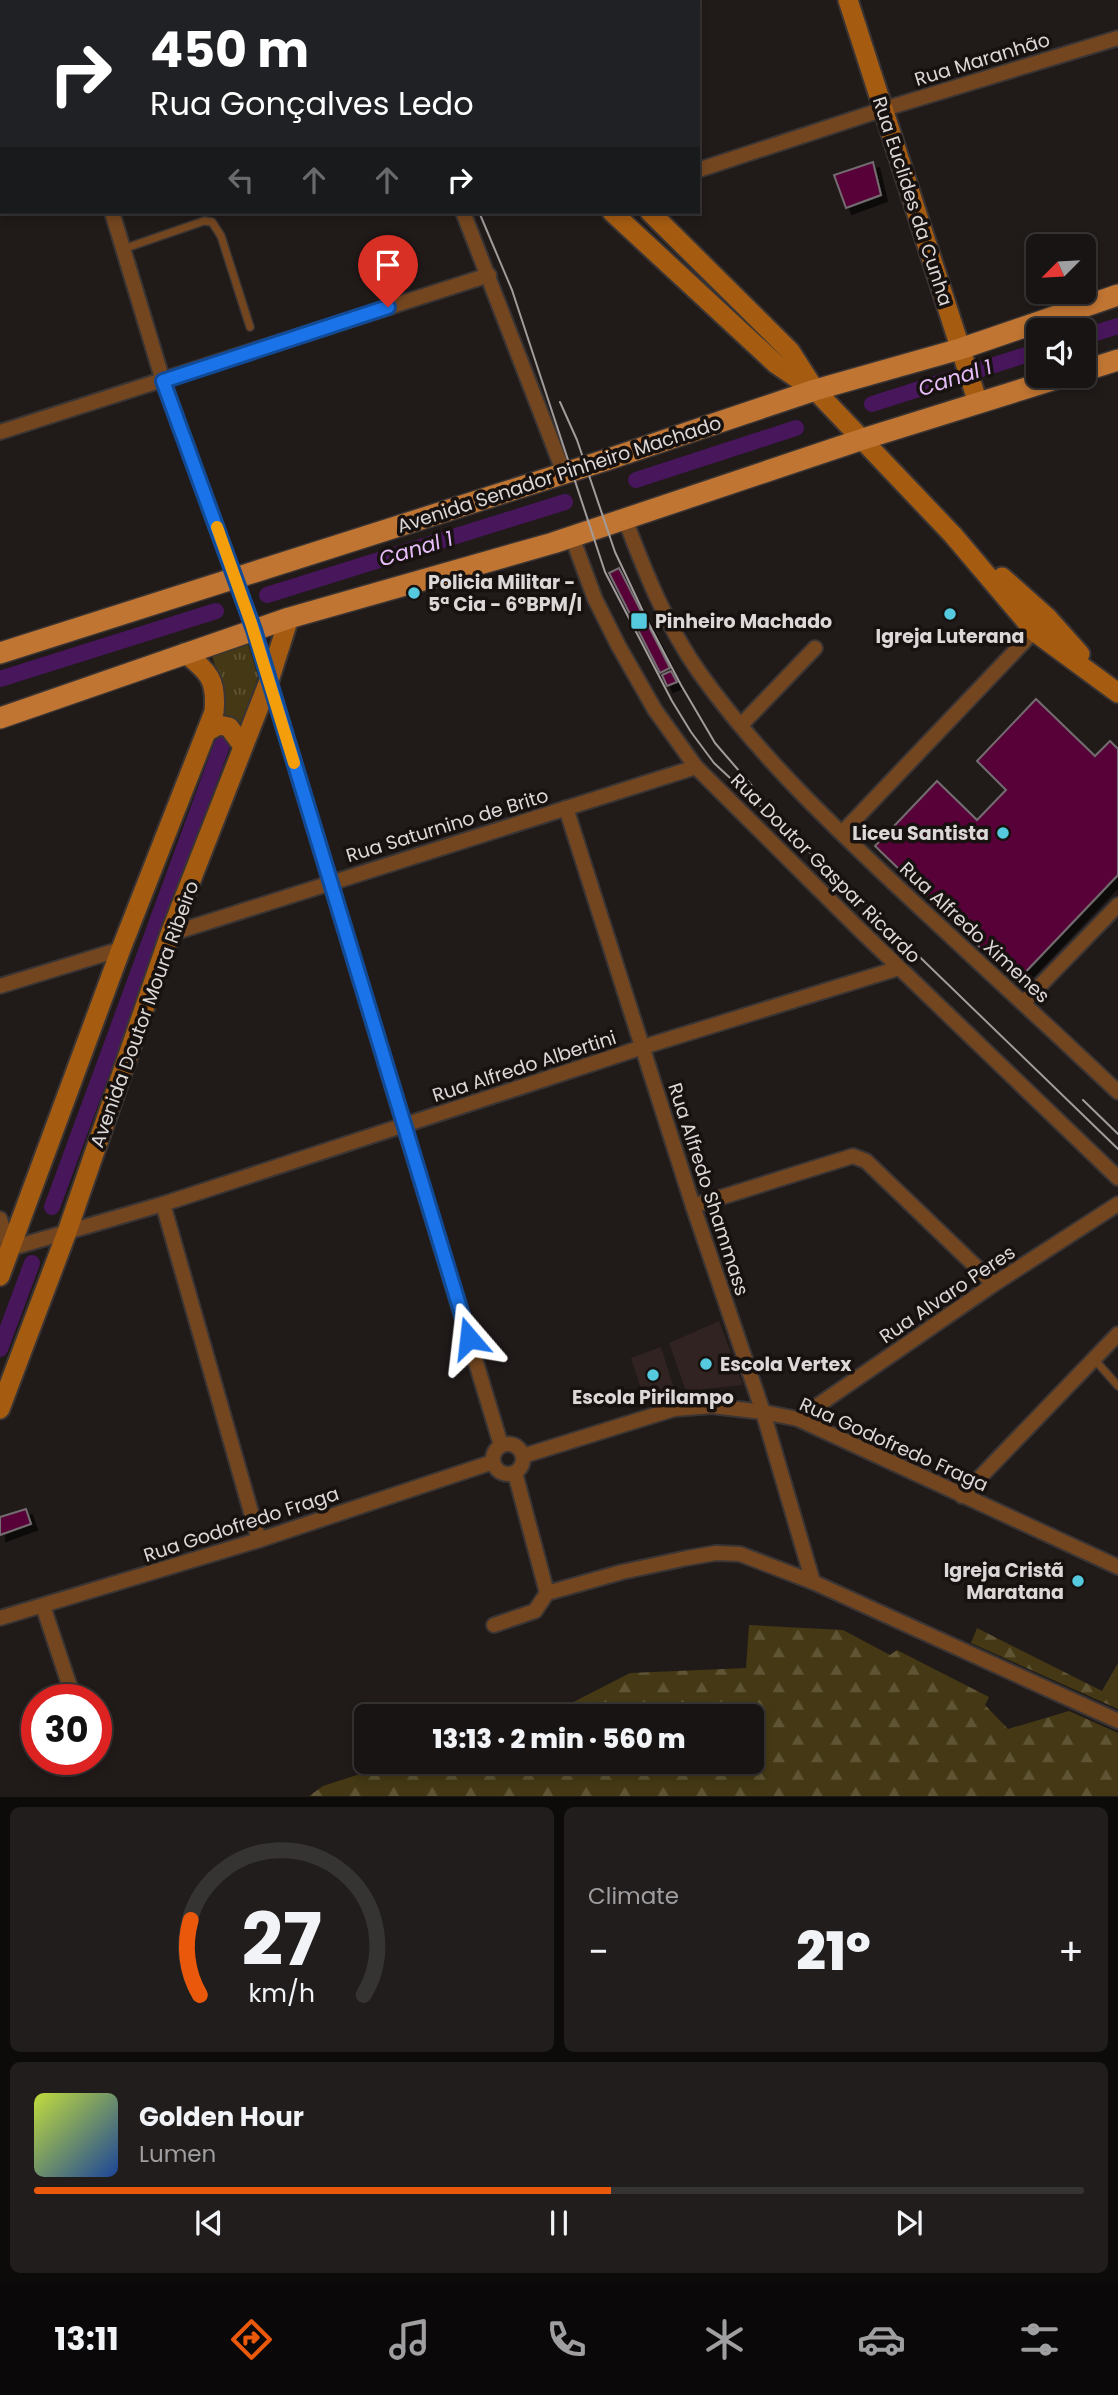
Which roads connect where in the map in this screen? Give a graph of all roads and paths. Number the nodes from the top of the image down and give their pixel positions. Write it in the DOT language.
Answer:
graph roads {
  1 [pos="848,0"];
  2 [pos="1118,38"];
  3 [pos="884,109"];
  4 [pos="700,169"];
  5 [pos="113,214"];
  6 [pos="464,214"];
  7 [pos="614,214"];
  8 [pos="652,214"];
  9 [pos="124,249"];
  10 [pos="489,275"];
  11 [pos="1118,295"];
  12 [pos="250,327"];
  13 [pos="963,358"];
  14 [pos="1118,360"];
  15 [pos="1096,367"];
  16 [pos="163,381"];
  17 [pos="1026,386"];
  18 [pos="815,390"];
  19 [pos="977,399"];
  20 [pos="0,432"];
  21 [pos="863,439"];
  22 [pos="564,473"];
  23 [pos="625,519"];
  24 [pos="572,537"];
  25 [pos="237,582"];
  26 [pos="289,618"];
  27 [pos="1041,624"];
  28 [pos="253,626"];
  29 [pos="815,648"];
  30 [pos="0,653"];
  31 [pos="185,653"];
  32 [pos="270,681"];
  33 [pos="1118,693"];
  34 [pos="0,718"];
  35 [pos="741,725"];
  36 [pos="208,731"];
  37 [pos="243,746"];
  38 [pos="696,766"];
  39 [pos="566,808"];
  40 [pos="842,833"];
  41 [pos="330,882"];
  42 [pos="1118,905"];
  43 [pos="170,934"];
  44 [pos="121,949"];
  45 [pos="899,968"];
  46 [pos="0,986"];
  47 [pos="1023,1003"];
  48 [pos="643,1047"];
  49 [pos="1118,1093"];
  50 [pos="404,1125"];
  51 [pos="1118,1178"];
  52 [pos="1118,1203"];
  53 [pos="163,1204"];
  54 [pos="693,1206"];
  55 [pos="0,1219"];
  56 [pos="62,1234"];
  57 [pos="9,1248"];
  58 [pos="0,1276"];
  59 [pos="994,1284"];
  60 [pos="1118,1334"];
  61 [pos="1094,1359"];
  62 [pos="1118,1386"];
  63 [pos="0,1409"];
  64 [pos="763,1412"];
  65 [pos="799,1419"];
  66 [pos="501,1445"];
  67 [pos="523,1456"];
  68 [pos="493,1462"];
  69 [pos="515,1474"];
  70 [pos="962,1496"];
  71 [pos="259,1541"];
  72 [pos="1118,1567"];
  73 [pos="813,1582"];
  74 [pos="547,1593"];
  75 [pos="43,1606"];
  76 [pos="0,1618"];
  77 [pos="494,1625"];
  78 [pos="69,1684"];
  79 [pos="1118,1721"];
  1 -- 3 [label="street, Rua Euclides da Cunha"];
  2 -- 3 [label="street, Rua Maranhão"];
  3 -- 4 [label="street, Rua Maranhão"];
  3 -- 13 [label="street, Rua Euclides da Cunha"];
  5 -- 9 [label="street"];
  6 -- 10 [label="street"];
  7 -- 18 [label="street"];
  8 -- 18 [label="street"];
  9 -- 12 [label="lane"];
  9 -- 16 [label="street"];
  10 -- 16 [label="street"];
  10 -- 22 [label="street"];
  11 -- 13 [label="main road, Avenida Senador Pinheiro Machado"];
  13 -- 18 [label="main road, Avenida Senador Pinheiro Machado"];
  13 -- 19 [label="street, Rua Euclides da Cunha"];
  14 -- 15 [label="main road"];
  16 -- 20 [label="street"];
  16 -- 25 [label="street"];
  17 -- 19 [label="main road"];
  18 -- 21 [label="street"];
  18 -- 22 [label="main road, Avenida Senador Pinheiro Machado"];
  19 -- 21 [label="main road"];
  21 -- 23 [label="main road"];
  21 -- 27 [label="street"];
  22 -- 25 [label="main road, Avenida Senador Pinheiro Machado"];
  23 -- 24 [label="main road"];
  23 -- 35 [label="street, Rua Alfredo Ximenes"];
  24 -- 26 [label="main road"];
  24 -- 38 [label="street, Rua Doutor Gaspar Ricardo"];
  25 -- 28 [label="street"];
  25 -- 30 [label="main road, Avenida Senador Pinheiro Machado"];
  26 -- 28 [label="main road"];
  26 -- 32 [label="street, Avenida Doutor Moura Ribeiro"];
  27 -- 33 [label="street"];
  27 -- 40 [label="street"];
  28 -- 31 [label="main road"];
  28 -- 32 [label="street"];
  29 -- 35 [label="street"];
  31 -- 34 [label="main road"];
  31 -- 36 [label="street"];
  32 -- 37 [label="street, Avenida Doutor Moura Ribeiro"];
  32 -- 41 [label="street"];
  35 -- 40 [label="street, Rua Alfredo Ximenes"];
  36 -- 37 [label="street"];
  36 -- 44 [label="street"];
  37 -- 43 [label="street, Avenida Doutor Moura Ribeiro"];
  38 -- 39 [label="street, Rua Saturnino de Brito"];
  38 -- 45 [label="street, Rua Doutor Gaspar Ricardo"];
  39 -- 41 [label="street, Rua Saturnino de Brito"];
  39 -- 48 [label="street, Rua Alfredo Shammass"];
  40 -- 47 [label="street, Rua Alfredo Ximenes"];
  41 -- 43 [label="street, Rua Saturnino de Brito"];
  41 -- 50 [label="street"];
  42 -- 47 [label="street"];
  43 -- 56 [label="street, Avenida Doutor Moura Ribeiro"];
  44 -- 46 [label="street"];
  44 -- 57 [label="street"];
  45 -- 48 [label="street, Rua Alfredo Albertini"];
  45 -- 51 [label="street, Rua Doutor Gaspar Ricardo"];
  47 -- 49 [label="street, Rua Alfredo Ximenes"];
  48 -- 50 [label="street, Rua Alfredo Albertini"];
  48 -- 54 [label="street, Rua Alfredo Shammass"];
  50 -- 53 [label="street, Rua Alfredo Albertini"];
  50 -- 66 [label="street"];
  52 -- 59 [label="street, Rua Alvaro Peres"];
  53 -- 56 [label="street, Rua Alfredo Albertini"];
  53 -- 71 [label="street"];
  54 -- 59 [label="street"];
  54 -- 64 [label="street, Rua Alfredo Shammass"];
  55 -- 57 [label="street"];
  56 -- 57 [label="street, Rua Alfredo Albertini"];
  56 -- 63 [label="street, Avenida Doutor Moura Ribeiro"];
  57 -- 58 [label="street"];
  59 -- 65 [label="street, Rua Alvaro Peres"];
  60 -- 61 [label="street"];
  61 -- 62 [label="lane"];
  61 -- 70 [label="street"];
  64 -- 65 [label="street, Rua Godofredo Fraga"];
  64 -- 67 [label="street, Rua Godofredo Fraga"];
  64 -- 73 [label="street, Rua Alfredo Shammass"];
  65 -- 70 [label="street, Rua Godofredo Fraga"];
  66 -- 67 [label="street"];
  66 -- 68 [label="street"];
  67 -- 69 [label="street"];
  68 -- 69 [label="street"];
  68 -- 71 [label="street, Rua Godofredo Fraga"];
  69 -- 74 [label="street"];
  70 -- 72 [label="street, Rua Godofredo Fraga"];
  71 -- 75 [label="street, Rua Godofredo Fraga"];
  73 -- 74 [label="street"];
  73 -- 79 [label="street"];
  74 -- 77 [label="street"];
  75 -- 76 [label="street, Rua Godofredo Fraga"];
  75 -- 78 [label="street"];
}
